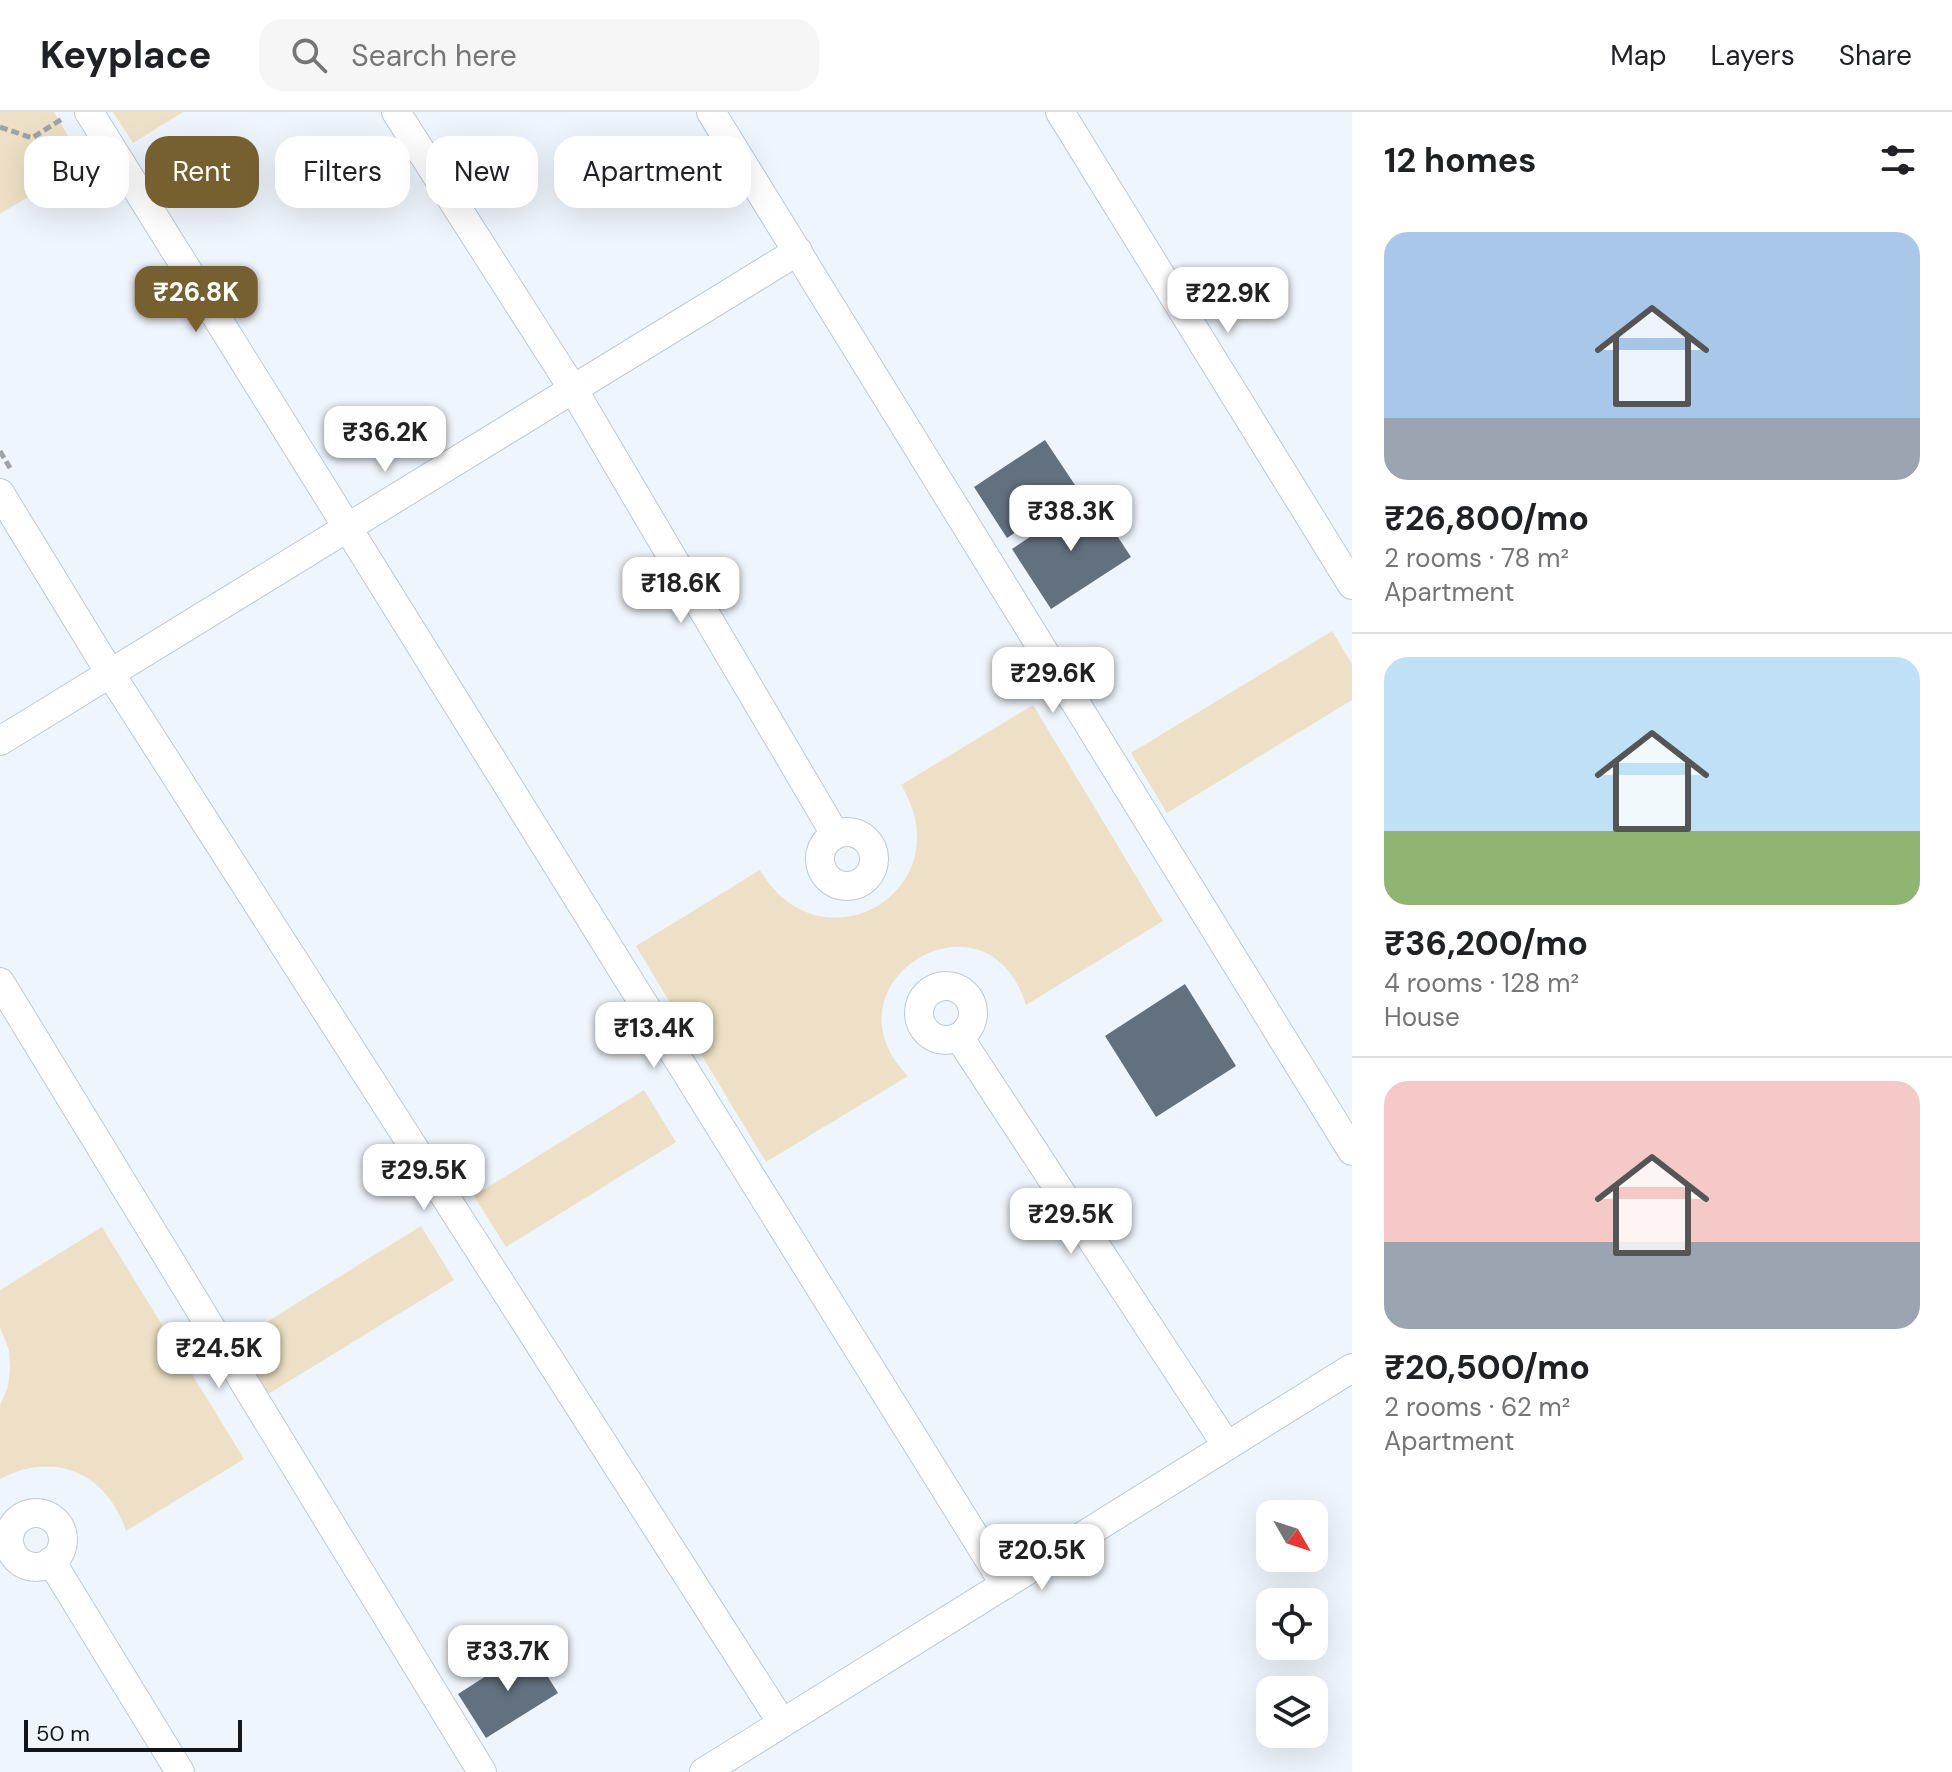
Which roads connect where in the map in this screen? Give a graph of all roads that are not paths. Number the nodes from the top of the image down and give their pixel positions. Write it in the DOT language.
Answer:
graph roads {
  1 [pos="89,112"];
  2 [pos="396,112"];
  3 [pos="711,112"];
  4 [pos="1060,112"];
  5 [pos="798,251"];
  6 [pos="573,389"];
  7 [pos="8,485"];
  8 [pos="347,528"];
  9 [pos="1352,585"];
  10 [pos="110,673"];
  11 [pos="0,741"];
  12 [pos="835,834"];
  13 [pos="0,982"];
  14 [pos="959,1037"];
  15 [pos="1352,1151"];
  16 [pos="1352,1368"];
  17 [pos="1227,1446"];
  18 [pos="51,1561"];
  19 [pos="1005,1585"];
  20 [pos="782,1723"];
  21 [pos="180,1772"];
  22 [pos="482,1772"];
  23 [pos="704,1772"];
  1 -- 8 [label="street"];
  2 -- 6 [label="street"];
  3 -- 5 [label="street"];
  4 -- 9 [label="street"];
  5 -- 6 [label="street"];
  5 -- 15 [label="street"];
  6 -- 8 [label="street"];
  6 -- 12 [label="street"];
  7 -- 10 [label="street"];
  8 -- 10 [label="street"];
  8 -- 19 [label="street"];
  10 -- 11 [label="street"];
  10 -- 20 [label="street"];
  13 -- 22 [label="street"];
  14 -- 17 [label="street"];
  16 -- 17 [label="street"];
  17 -- 19 [label="street"];
  18 -- 21 [label="street"];
  19 -- 20 [label="street"];
  20 -- 23 [label="street"];
}
